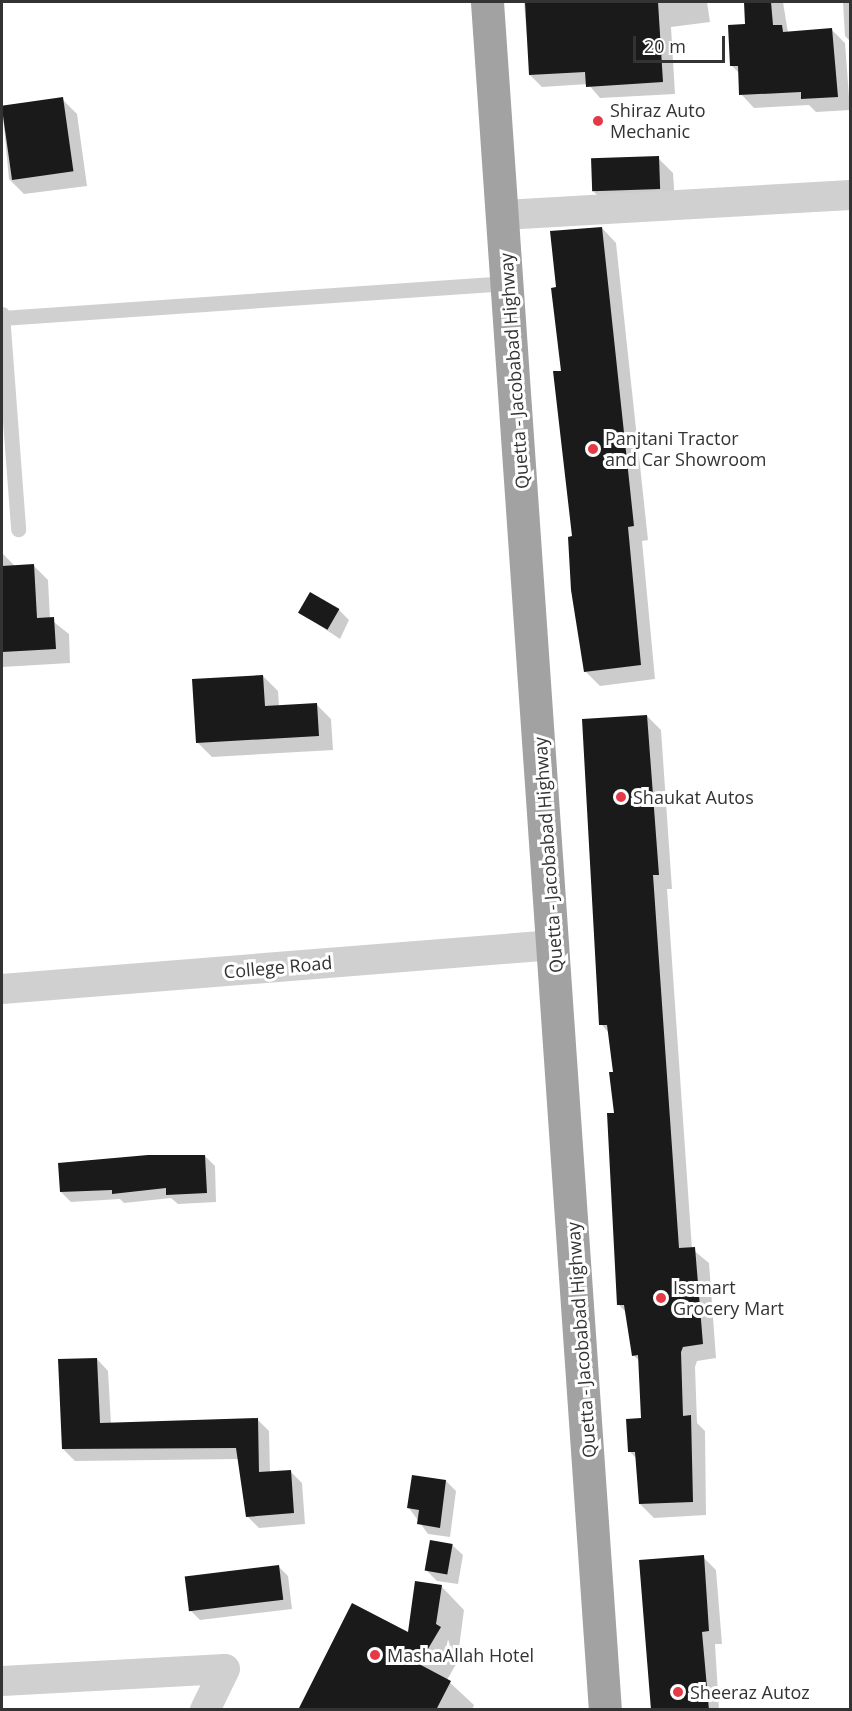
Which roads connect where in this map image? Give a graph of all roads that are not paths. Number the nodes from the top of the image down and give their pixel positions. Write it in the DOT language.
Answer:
graph roads {
  1 [pos="487,2"];
  2 [pos="850,195"];
  3 [pos="503,215"];
  4 [pos="508,283"];
  5 [pos="2,316"];
  6 [pos="18,529"];
  7 [pos="554,945"];
  8 [pos="2,989"];
  9 [pos="2,1681"];
  10 [pos="205,1710"];
  11 [pos="605,1710"];
  1 -- 3 [label="highway, Quetta - Jacobabad Highway"];
  2 -- 3 [label="street"];
  3 -- 4 [label="highway, Quetta - Jacobabad Highway"];
  4 -- 5 [label="lane"];
  4 -- 7 [label="highway, Quetta - Jacobabad Highway"];
  5 -- 6 [label="lane"];
  7 -- 8 [label="street, College Road"];
  7 -- 11 [label="highway, Quetta - Jacobabad Highway"];
  9 -- 10 [label="street"];
}
